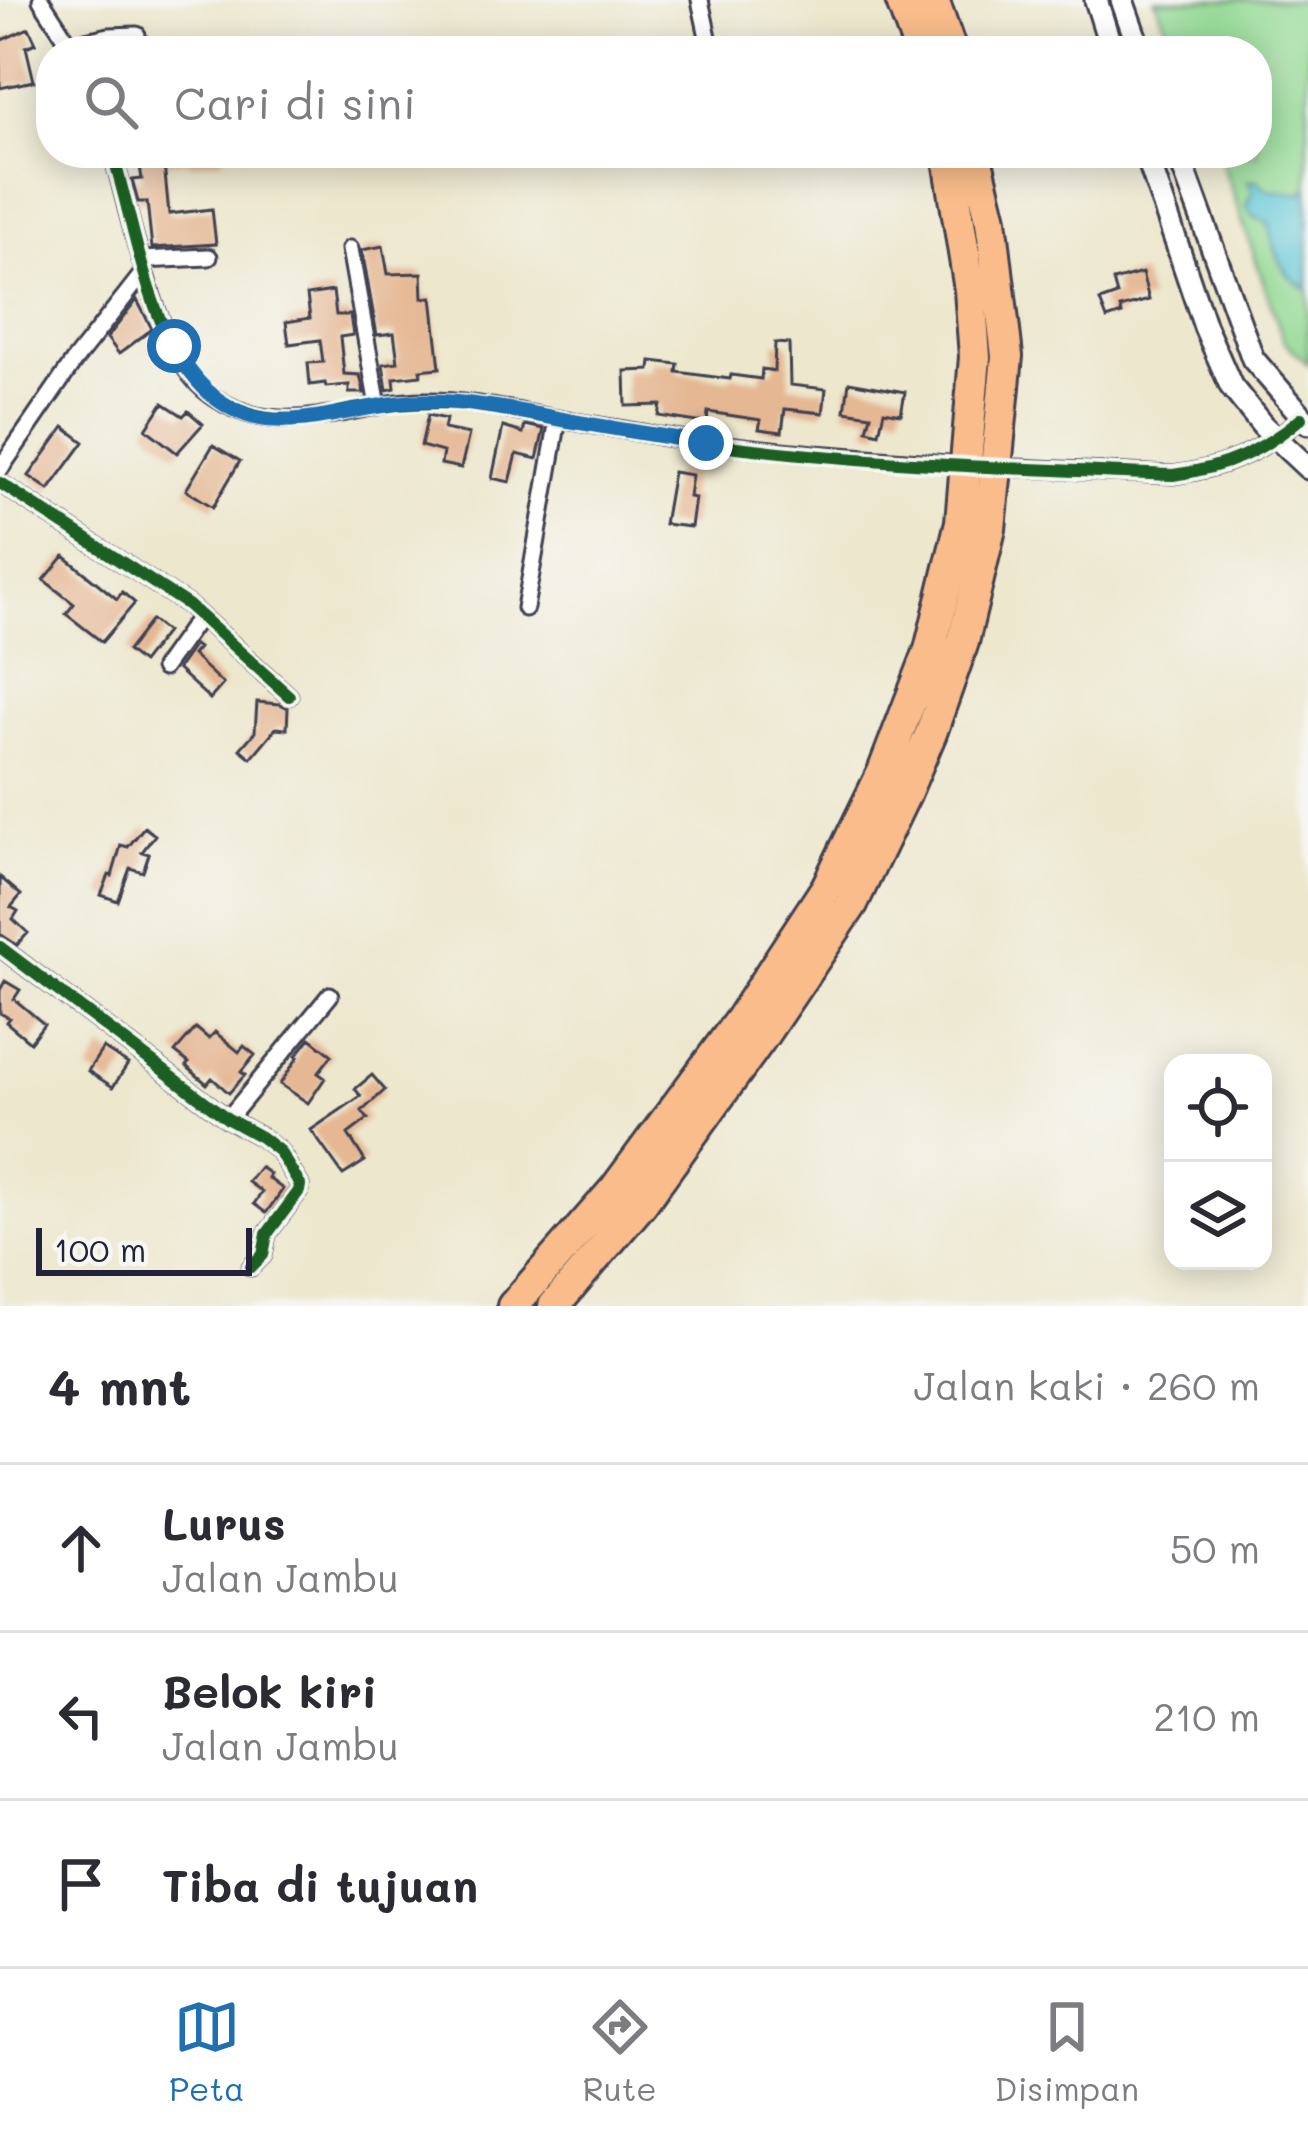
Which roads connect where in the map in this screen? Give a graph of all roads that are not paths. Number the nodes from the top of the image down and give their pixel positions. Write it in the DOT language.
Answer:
graph roads {
  1 [pos="41,0"];
  2 [pos="700,0"];
  3 [pos="901,0"];
  4 [pos="933,0"];
  5 [pos="1096,0"];
  6 [pos="1122,0"];
  7 [pos="137,35"];
  8 [pos="65,36"];
  9 [pos="109,36"];
  10 [pos="708,36"];
  11 [pos="914,36"];
  12 [pos="946,36"];
  13 [pos="1106,36"];
  14 [pos="1135,36"];
  15 [pos="116,168"];
  16 [pos="951,168"];
  17 [pos="979,168"];
  18 [pos="1151,168"];
  19 [pos="1183,168"];
  20 [pos="350,249"];
  21 [pos="209,257"];
  22 [pos="143,266"];
  23 [pos="378,406"];
  24 [pos="558,419"];
  25 [pos="1305,421"];
  26 [pos="1276,439"];
  27 [pos="950,464"];
  28 [pos="1017,468"];
  29 [pos="1308,468"];
  30 [pos="0,469"];
  31 [pos="0,484"];
  32 [pos="525,608"];
  33 [pos="200,616"];
  34 [pos="164,668"];
  35 [pos="289,696"];
  36 [pos="0,947"];
  37 [pos="330,995"];
  38 [pos="229,1119"];
  39 [pos="251,1267"];
  40 [pos="512,1306"];
  41 [pos="554,1306"];
  1 -- 8 [label="street"];
  2 -- 10 [label="street"];
  3 -- 11 [label="highway"];
  4 -- 12 [label="highway"];
  5 -- 13 [label="street"];
  6 -- 14 [label="street"];
  7 -- 9 [label="street"];
  15 -- 22 [label="street"];
  16 -- 40 [label="highway"];
  17 -- 41 [label="highway"];
  18 -- 26 [label="street"];
  19 -- 25 [label="street"];
  20 -- 23 [label="street"];
  21 -- 22 [label="street"];
  22 -- 23 [label="street"];
  22 -- 30 [label="street"];
  23 -- 24 [label="street"];
  24 -- 27 [label="street"];
  24 -- 32 [label="street"];
  25 -- 26 [label="street"];
  26 -- 28 [label="street"];
  26 -- 29 [label="street"];
  31 -- 33 [label="street"];
  33 -- 34 [label="street"];
  33 -- 35 [label="street"];
  36 -- 38 [label="street"];
  37 -- 38 [label="street"];
  38 -- 39 [label="street"];
}
